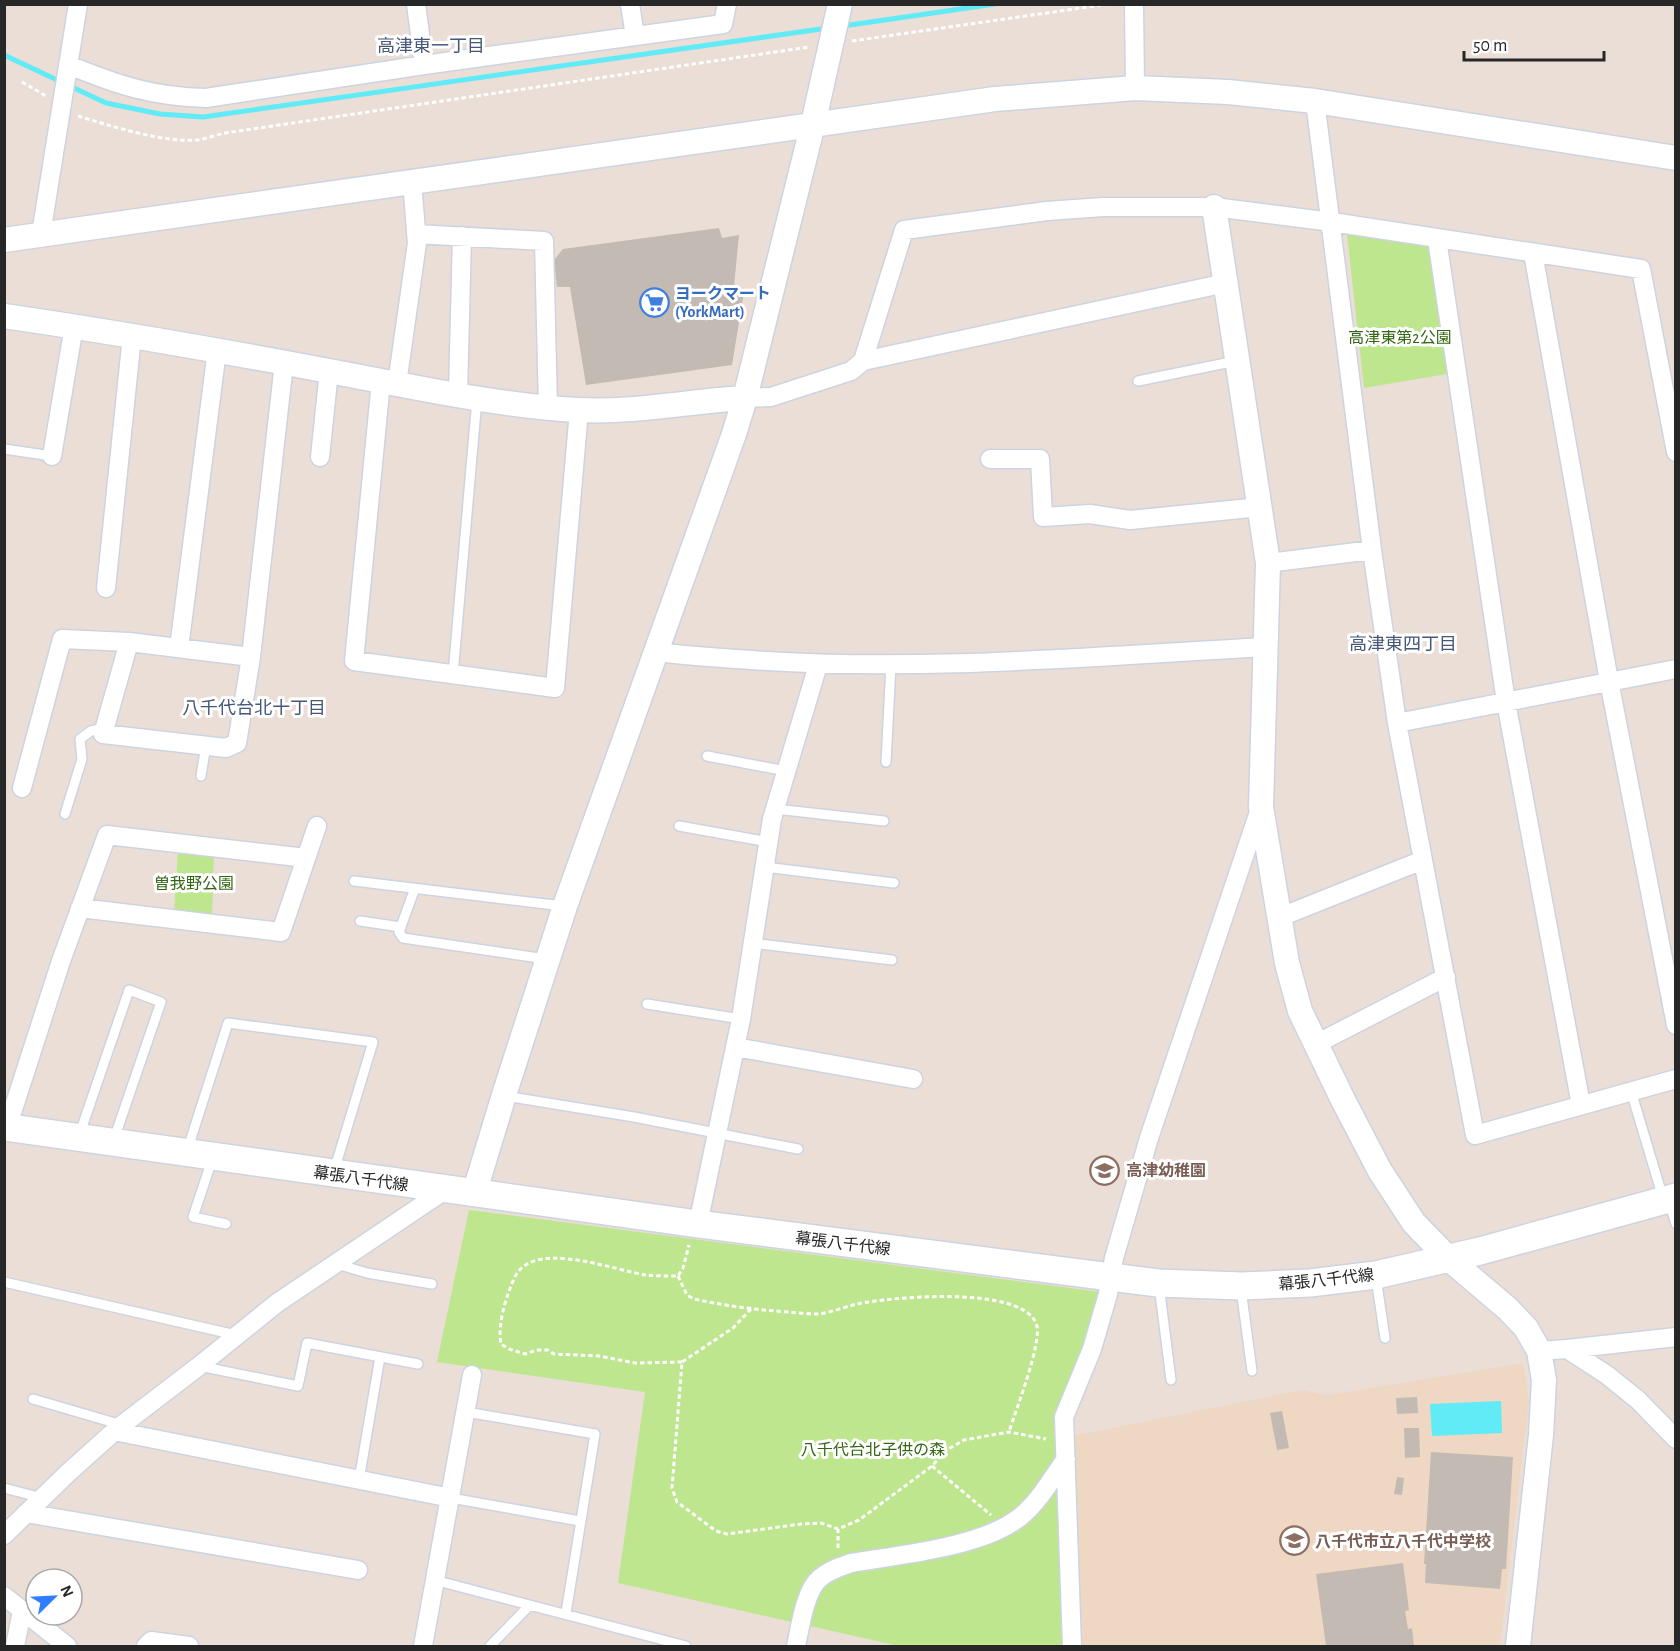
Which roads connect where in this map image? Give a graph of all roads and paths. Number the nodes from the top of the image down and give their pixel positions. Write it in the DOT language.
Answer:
graph roads {
  1 [pos="78,4"];
  2 [pos="416,4"];
  3 [pos="630,4"];
  4 [pos="727,4"];
  5 [pos="1109,4"];
  6 [pos="1134,4"];
  7 [pos="839,9"];
  8 [pos="635,36"];
  9 [pos="831,42"];
  10 [pos="424,65"];
  11 [pos="69,69"];
  12 [pos="22,82"];
  13 [pos="1135,88"];
  14 [pos="55,98"];
  15 [pos="1315,101"];
  16 [pos="77,116"];
  17 [pos="813,124"];
  18 [pos="1676,158"];
  19 [pos="412,182"];
  20 [pos="1214,207"];
  21 [pos="1332,222"];
  22 [pos="41,234"];
  23 [pos="416,234"];
  24 [pos="462,236"];
  25 [pos="1437,239"];
  26 [pos="4,240"];
  27 [pos="1533,253"];
  28 [pos="1226,283"];
  29 [pos="4,316"];
  30 [pos="74,326"];
  31 [pos="132,336"];
  32 [pos="217,350"];
  33 [pos="1239,361"];
  34 [pos="863,362"];
  35 [pos="284,363"];
  36 [pos="329,371"];
  37 [pos="1138,381"];
  38 [pos="389,383"];
  39 [pos="467,395"];
  40 [pos="745,398"];
  41 [pos="548,407"];
  42 [pos="579,410"];
  43 [pos="4,449"];
  44 [pos="1676,452"];
  45 [pos="52,456"];
  46 [pos="320,457"];
  47 [pos="990,459"];
  48 [pos="1260,507"];
  49 [pos="1372,550"];
  50 [pos="1268,563"];
  51 [pos="106,588"];
  52 [pos="129,642"];
  53 [pos="1266,646"];
  54 [pos="179,648"];
  55 [pos="657,652"];
  56 [pos="251,657"];
  57 [pos="891,664"];
  58 [pos="818,665"];
  59 [pos="1676,669"];
  60 [pos="453,674"];
  61 [pos="1609,681"];
  62 [pos="1506,702"];
  63 [pos="1397,723"];
  64 [pos="104,728"];
  65 [pos="206,746"];
  66 [pos="707,756"];
  67 [pos="886,762"];
  68 [pos="786,771"];
  69 [pos="201,776"];
  70 [pos="22,788"];
  71 [pos="1261,807"];
  72 [pos="775,809"];
  73 [pos="64,813"];
  74 [pos="884,821"];
  75 [pos="317,826"];
  76 [pos="678,826"];
  77 [pos="769,842"];
  78 [pos="306,858"];
  79 [pos="1423,860"];
  80 [pos="765,867"];
  81 [pos="354,881"];
  82 [pos="894,883"];
  83 [pos="416,888"];
  84 [pos="565,906"];
  85 [pos="80,908"];
  86 [pos="1278,918"];
  87 [pos="360,921"];
  88 [pos="401,927"];
  89 [pos="752,943"];
  90 [pos="547,959"];
  91 [pos="892,960"];
  92 [pos="1446,977"];
  93 [pos="647,1004"];
  94 [pos="741,1019"];
  95 [pos="1676,1025"];
  96 [pos="1316,1044"];
  97 [pos="735,1047"];
  98 [pos="913,1079"];
  99 [pos="1676,1079"];
  100 [pos="1631,1091"];
  101 [pos="504,1095"];
  102 [pos="1581,1105"];
  103 [pos="6,1127"];
  104 [pos="717,1133"];
  105 [pos="79,1138"];
  106 [pos="113,1143"];
  107 [pos="798,1149"];
  108 [pos="186,1153"];
  109 [pos="213,1157"];
  110 [pos="333,1174"];
  111 [pos="445,1190"];
  112 [pos="474,1194"];
  113 [pos="1671,1205"];
  114 [pos="226,1224"];
  115 [pos="694,1231"];
  116 [pos="1449,1259"];
  117 [pos="337,1264"];
  118 [pos="1376,1275"];
  119 [pos="678,1276"];
  120 [pos="1110,1277"];
  121 [pos="4,1282"];
  122 [pos="1158,1283"];
  123 [pos="432,1284"];
  124 [pos="1240,1286"];
  125 [pos="750,1309"];
  126 [pos="237,1335"];
  127 [pos="1676,1337"];
  128 [pos="1385,1338"];
  129 [pos="1567,1348"];
  130 [pos="1539,1351"];
  131 [pos="380,1357"];
  132 [pos="682,1362"];
  133 [pos="418,1364"];
  134 [pos="199,1366"];
  135 [pos="1252,1371"];
  136 [pos="472,1375"];
  137 [pos="1171,1380"];
  138 [pos="33,1400"];
  139 [pos="466,1412"];
  140 [pos="118,1428"];
  141 [pos="1009,1432"];
  142 [pos="1675,1438"];
  143 [pos="1066,1450"];
  144 [pos="932,1466"];
  145 [pos="359,1480"];
  146 [pos="4,1488"];
  147 [pos="42,1498"];
  148 [pos="450,1498"];
  149 [pos="26,1514"];
  150 [pos="580,1521"];
  151 [pos="1004,1527"];
  152 [pos="4,1534"];
  153 [pos="358,1570"];
  154 [pos="434,1580"];
  155 [pos="4,1596"];
  156 [pos="529,1606"];
  157 [pos="22,1611"];
  158 [pos="566,1613"];
  159 [pos="15,1647"];
  160 [pos="67,1647"];
  161 [pos="146,1647"];
  162 [pos="189,1647"];
  163 [pos="423,1647"];
  164 [pos="490,1647"];
  165 [pos="686,1647"];
  166 [pos="796,1647"];
  167 [pos="1072,1647"];
  168 [pos="1518,1647"];
  1 -- 11 [label="street"];
  2 -- 10 [label="street"];
  3 -- 8 [label="street"];
  4 -- 8 [label="street"];
  5 -- 9 [label="path"];
  6 -- 13 [label="street"];
  7 -- 9 [label="street"];
  8 -- 10 [label="street"];
  9 -- 16 [label="path"];
  9 -- 17 [label="street"];
  10 -- 11 [label="street"];
  11 -- 14 [label="street"];
  12 -- 14 [label="path"];
  13 -- 15 [label="street"];
  13 -- 17 [label="street"];
  14 -- 22 [label="street"];
  15 -- 18 [label="street"];
  15 -- 21 [label="street"];
  17 -- 19 [label="street"];
  17 -- 40 [label="street"];
  19 -- 22 [label="street"];
  19 -- 23 [label="street"];
  20 -- 21 [label="street"];
  20 -- 28 [label="street"];
  20 -- 34 [label="street"];
  21 -- 25 [label="street"];
  21 -- 49 [label="street"];
  22 -- 26 [label="street"];
  23 -- 24 [label="street"];
  23 -- 38 [label="street"];
  24 -- 39 [label="street"];
  24 -- 41 [label="street"];
  25 -- 27 [label="street"];
  25 -- 62 [label="street"];
  27 -- 44 [label="street"];
  27 -- 61 [label="street"];
  28 -- 33 [label="street"];
  28 -- 34 [label="street"];
  29 -- 30 [label="street"];
  30 -- 31 [label="street"];
  30 -- 45 [label="street"];
  31 -- 32 [label="street"];
  31 -- 51 [label="street"];
  32 -- 35 [label="street"];
  32 -- 54 [label="street"];
  33 -- 37 [label="lane"];
  33 -- 48 [label="street"];
  34 -- 40 [label="street"];
  35 -- 36 [label="street"];
  35 -- 56 [label="street"];
  36 -- 38 [label="street"];
  36 -- 46 [label="street"];
  38 -- 39 [label="street"];
  38 -- 60 [label="street"];
  39 -- 41 [label="street"];
  39 -- 60 [label="lane"];
  40 -- 42 [label="street"];
  40 -- 55 [label="street"];
  41 -- 42 [label="street"];
  42 -- 60 [label="street"];
  43 -- 45 [label="lane"];
  47 -- 48 [label="street"];
  48 -- 50 [label="street"];
  49 -- 50 [label="street"];
  49 -- 63 [label="street"];
  50 -- 53 [label="street"];
  52 -- 54 [label="street"];
  52 -- 64 [label="street"];
  52 -- 70 [label="street"];
  53 -- 57 [label="street"];
  53 -- 71 [label="street"];
  54 -- 56 [label="street"];
  55 -- 58 [label="street"];
  55 -- 84 [label="street"];
  56 -- 65 [label="street"];
  57 -- 58 [label="street"];
  57 -- 67 [label="lane"];
  58 -- 68 [label="street"];
  59 -- 61 [label="street"];
  61 -- 62 [label="street"];
  61 -- 95 [label="street"];
  62 -- 63 [label="street"];
  62 -- 102 [label="street"];
  63 -- 79 [label="street"];
  64 -- 65 [label="street"];
  64 -- 73 [label="lane"];
  65 -- 69 [label="lane"];
  66 -- 68 [label="lane"];
  68 -- 72 [label="street"];
  71 -- 86 [label="street"];
  71 -- 120 [label="street"];
  72 -- 74 [label="lane"];
  72 -- 77 [label="street"];
  75 -- 78 [label="street"];
  76 -- 77 [label="lane"];
  77 -- 80 [label="street"];
  78 -- 85 [label="street"];
  78 -- 85 [label="street"];
  79 -- 86 [label="street"];
  79 -- 92 [label="street"];
  80 -- 82 [label="lane"];
  80 -- 89 [label="street"];
  81 -- 83 [label="lane"];
  83 -- 84 [label="lane"];
  83 -- 88 [label="lane"];
  84 -- 90 [label="street"];
  85 -- 103 [label="street"];
  86 -- 96 [label="street"];
  87 -- 88 [label="lane"];
  88 -- 90 [label="lane"];
  89 -- 91 [label="lane"];
  89 -- 94 [label="street"];
  90 -- 101 [label="street"];
  92 -- 96 [label="street"];
  92 -- 102 [label="street"];
  93 -- 94 [label="lane"];
  94 -- 97 [label="street"];
  96 -- 116 [label="street"];
  97 -- 98 [label="street"];
  97 -- 104 [label="street"];
  99 -- 100 [label="street"];
  100 -- 102 [label="street"];
  100 -- 113 [label="lane"];
  101 -- 104 [label="lane"];
  101 -- 112 [label="street"];
  103 -- 105 [label="main road, 幕張八千代線"];
  104 -- 107 [label="lane"];
  104 -- 115 [label="street"];
  105 -- 106 [label="main road, 幕張八千代線"];
  105 -- 106 [label="lane"];
  106 -- 108 [label="main road, 幕張八千代線"];
  108 -- 109 [label="main road, 幕張八千代線"];
  108 -- 110 [label="lane"];
  109 -- 110 [label="main road, 幕張八千代線"];
  109 -- 114 [label="lane"];
  110 -- 111 [label="main road, 幕張八千代線"];
  111 -- 112 [label="main road, 幕張八千代線"];
  111 -- 117 [label="street"];
  112 -- 115 [label="main road, 幕張八千代線"];
  113 -- 116 [label="main road, 幕張八千代線"];
  115 -- 119 [label="path"];
  115 -- 120 [label="main road, 幕張八千代線"];
  116 -- 118 [label="main road, 幕張八千代線"];
  116 -- 130 [label="street"];
  117 -- 123 [label="lane"];
  117 -- 126 [label="street"];
  118 -- 124 [label="main road, 幕張八千代線"];
  118 -- 128 [label="lane"];
  119 -- 125 [label="path"];
  119 -- 132 [label="path"];
  120 -- 122 [label="main road, 幕張八千代線"];
  120 -- 143 [label="street"];
  121 -- 126 [label="lane"];
  122 -- 124 [label="main road, 幕張八千代線"];
  122 -- 137 [label="lane"];
  124 -- 135 [label="lane"];
  125 -- 132 [label="path"];
  125 -- 141 [label="path"];
  126 -- 134 [label="street"];
  127 -- 129 [label="street"];
  129 -- 130 [label="street"];
  129 -- 142 [label="street"];
  130 -- 168 [label="street"];
  131 -- 133 [label="lane"];
  131 -- 134 [label="lane"];
  131 -- 145 [label="lane"];
  132 -- 144 [label="path"];
  134 -- 140 [label="street"];
  136 -- 139 [label="street"];
  138 -- 140 [label="lane"];
  139 -- 148 [label="street"];
  139 -- 150 [label="lane"];
  140 -- 145 [label="street"];
  140 -- 147 [label="street"];
  141 -- 143 [label="path"];
  141 -- 144 [label="path"];
  143 -- 151 [label="street"];
  143 -- 167 [label="street"];
  144 -- 151 [label="path"];
  145 -- 148 [label="street"];
  146 -- 147 [label="lane"];
  147 -- 149 [label="street"];
  148 -- 150 [label="lane"];
  148 -- 154 [label="street"];
  149 -- 152 [label="street"];
  149 -- 153 [label="street"];
  150 -- 158 [label="lane"];
  151 -- 166 [label="street"];
  154 -- 156 [label="lane"];
  154 -- 163 [label="street"];
  155 -- 157 [label="street"];
  156 -- 158 [label="lane"];
  156 -- 164 [label="lane"];
  157 -- 159 [label="street"];
  157 -- 160 [label="street"];
  158 -- 165 [label="lane"];
  161 -- 162 [label="street"];
}
